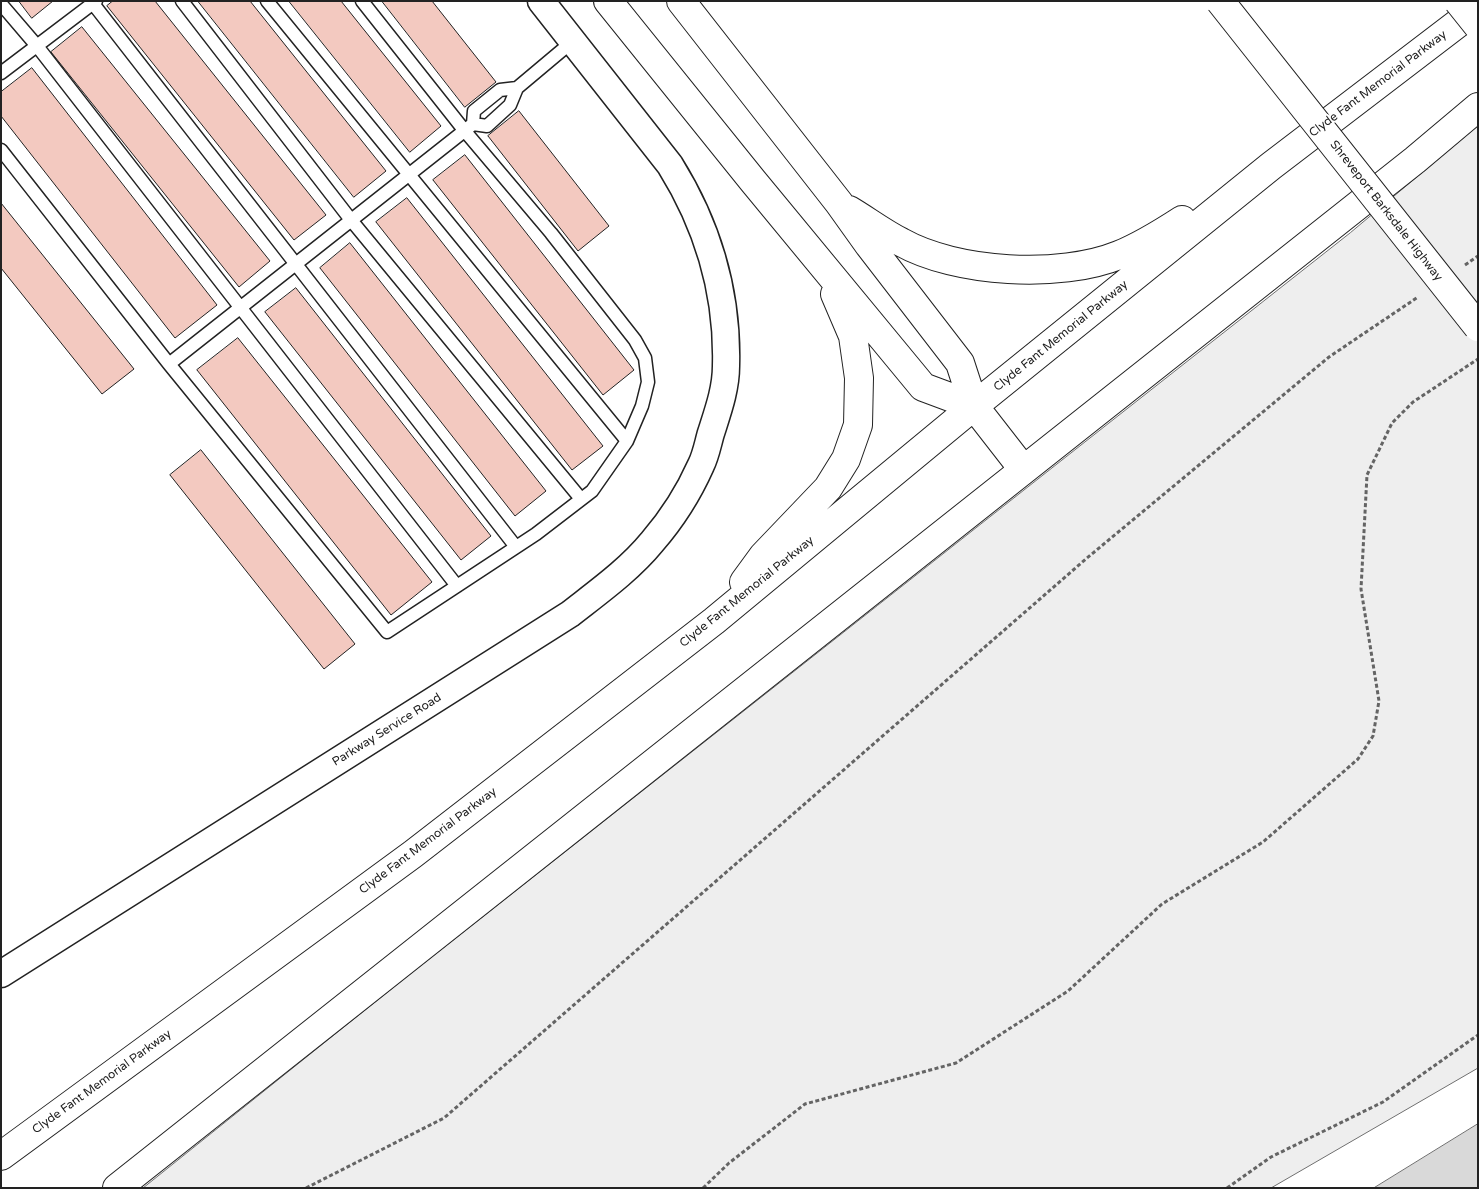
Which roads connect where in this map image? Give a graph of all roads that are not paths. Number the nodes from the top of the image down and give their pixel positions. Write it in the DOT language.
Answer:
graph roads {
  1 [pos="182,1"];
  2 [pos="267,1"];
  3 [pos="362,1"];
  4 [pos="541,1"];
  5 [pos="608,1"];
  6 [pos="681,1"];
  7 [pos="1220,1"];
  8 [pos="1458,1"];
  9 [pos="93,2"];
  10 [pos="1,4"];
  11 [pos="1478,8"];
  12 [pos="1478,26"];
  13 [pos="572,42"];
  14 [pos="36,46"];
  15 [pos="1,73"];
  16 [pos="517,88"];
  17 [pos="1478,107"];
  18 [pos="468,127"];
  19 [pos="1,150"];
  20 [pos="1271,166"];
  21 [pos="409,174"];
  22 [pos="838,203"];
  23 [pos="351,220"];
  24 [pos="295,264"];
  25 [pos="822,265"];
  26 [pos="240,309"];
  27 [pos="1478,327"];
  28 [pos="169,364"];
  29 [pos="974,406"];
  30 [pos="627,441"];
  31 [pos="1023,469"];
  32 [pos="581,499"];
  33 [pos="516,547"];
  34 [pos="457,586"];
  35 [pos="714,621"];
  36 [pos="1,974"];
  37 [pos="1,1156"];
  38 [pos="117,1188"];
  1 -- 23 [label="lane"];
  2 -- 21 [label="lane"];
  3 -- 18 [label="lane"];
  4 -- 13 [label="street, Parkway Service Road"];
  5 -- 25 [label="main road"];
  6 -- 22 [label="main road"];
  7 -- 27 [label="main road, Shreveport Barksdale Highway, bridge"];
  8 -- 12 [label="main road, bridge"];
  9 -- 14 [label="lane"];
  9 -- 24 [label="lane"];
  10 -- 14 [label="lane"];
  11 -- 20 [label="main road, Clyde Fant Memorial Parkway"];
  13 -- 16 [label="lane"];
  13 -- 36 [label="street, Parkway Service Road"];
  14 -- 15 [label="lane"];
  14 -- 26 [label="lane"];
  16 -- 18 [label="lane"];
  16 -- 18 [label="lane"];
  17 -- 31 [label="main road"];
  18 -- 21 [label="lane"];
  18 -- 30 [label="lane"];
  19 -- 28 [label="lane"];
  20 -- 22 [label="main road"];
  20 -- 29 [label="main road, Clyde Fant Memorial Parkway"];
  21 -- 23 [label="lane"];
  21 -- 30 [label="lane"];
  22 -- 29 [label="main road"];
  23 -- 24 [label="lane"];
  23 -- 32 [label="lane"];
  24 -- 26 [label="lane"];
  24 -- 33 [label="lane"];
  25 -- 29 [label="main road"];
  25 -- 35 [label="main road"];
  26 -- 28 [label="lane"];
  26 -- 34 [label="lane"];
  28 -- 34 [label="lane"];
  29 -- 31 [label="main road"];
  29 -- 35 [label="main road, Clyde Fant Memorial Parkway"];
  30 -- 32 [label="lane"];
  31 -- 38 [label="main road"];
  32 -- 33 [label="lane"];
  33 -- 34 [label="lane"];
  35 -- 37 [label="main road, Clyde Fant Memorial Parkway"];
}
